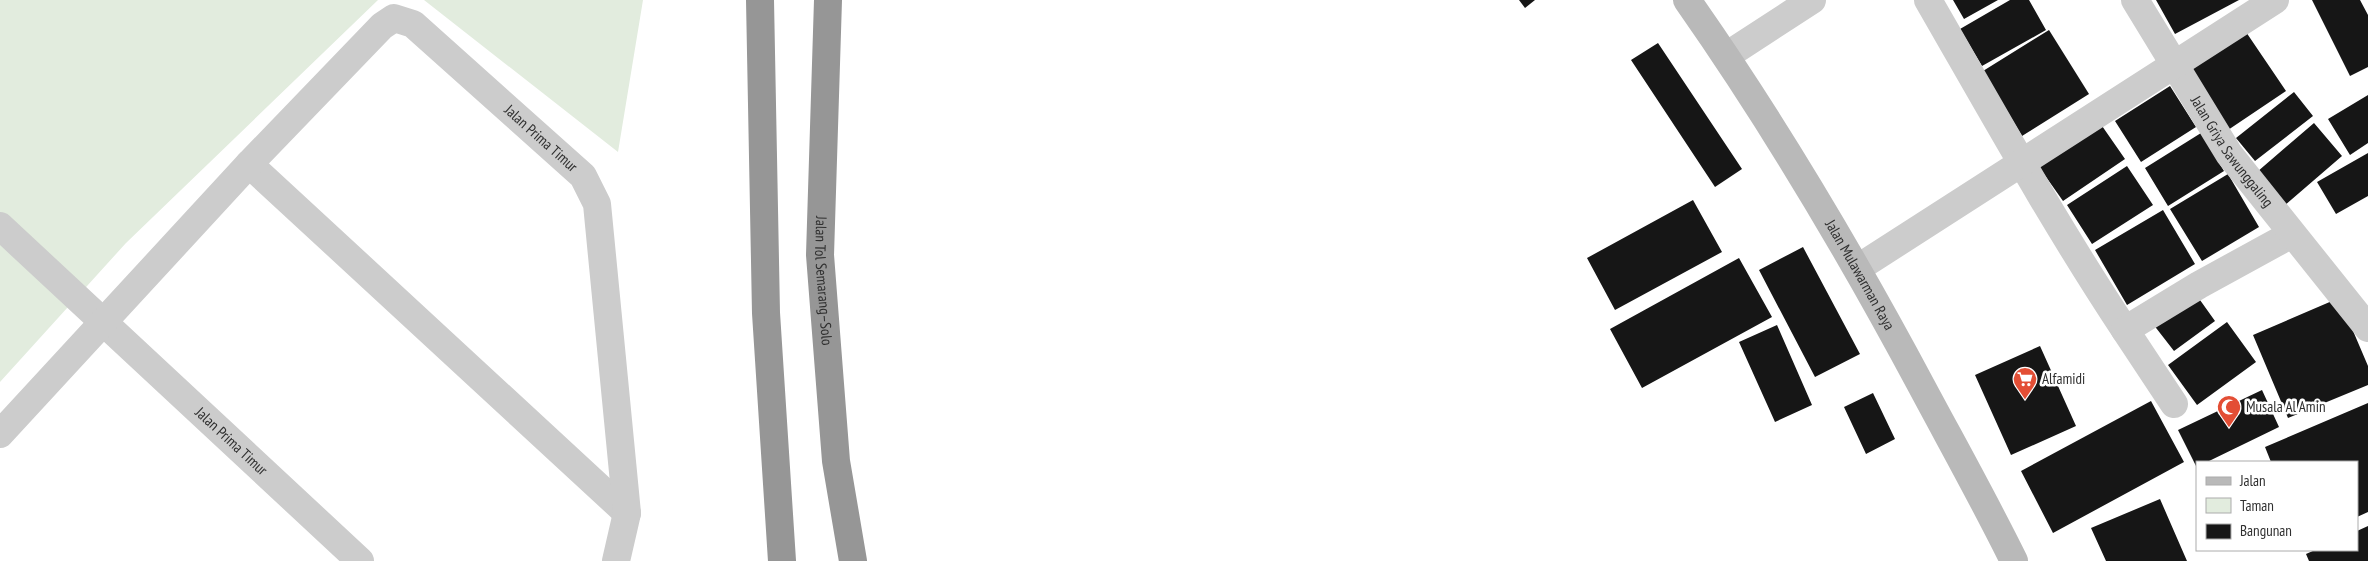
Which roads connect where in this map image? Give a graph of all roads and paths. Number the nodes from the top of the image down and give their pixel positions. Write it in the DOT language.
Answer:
graph roads {
  1 [pos="760,0"];
  2 [pos="828,0"];
  3 [pos="1687,0"];
  4 [pos="1812,0"];
  5 [pos="1928,0"];
  6 [pos="2135,0"];
  7 [pos="2275,0"];
  8 [pos="1726,56"];
  9 [pos="2174,66"];
  10 [pos="249,164"];
  11 [pos="2021,164"];
  12 [pos="0,226"];
  13 [pos="2292,234"];
  14 [pos="1858,268"];
  15 [pos="102,322"];
  16 [pos="2368,328"];
  17 [pos="2125,330"];
  18 [pos="2174,404"];
  19 [pos="0,434"];
  20 [pos="627,512"];
  21 [pos="360,561"];
  22 [pos="616,561"];
  23 [pos="782,561"];
  24 [pos="853,561"];
  25 [pos="2014,561"];
  1 -- 23 [label="highway"];
  2 -- 24 [label="highway, Jalan Tol Semarang–Solo"];
  3 -- 8 [label="main road, Jalan Mulawarman Raya"];
  4 -- 8 [label="street"];
  5 -- 11 [label="street"];
  6 -- 9 [label="street, Jalan Griya Sawunggaling"];
  7 -- 9 [label="street"];
  8 -- 14 [label="main road, Jalan Mulawarman Raya"];
  9 -- 11 [label="street"];
  9 -- 13 [label="street, Jalan Griya Sawunggaling"];
  10 -- 15 [label="street, Jalan Prima Timur"];
  10 -- 20 [label="street"];
  10 -- 20 [label="street, Jalan Prima Timur"];
  11 -- 14 [label="street"];
  11 -- 17 [label="street"];
  12 -- 15 [label="street, Jalan Prima Timur"];
  13 -- 16 [label="street, Jalan Griya Sawunggaling"];
  13 -- 17 [label="street"];
  14 -- 25 [label="main road, Jalan Mulawarman Raya"];
  15 -- 19 [label="street, Jalan Prima Timur"];
  15 -- 21 [label="street, Jalan Prima Timur"];
  17 -- 18 [label="street"];
  20 -- 22 [label="street, Jalan Prima Timur"];
}
